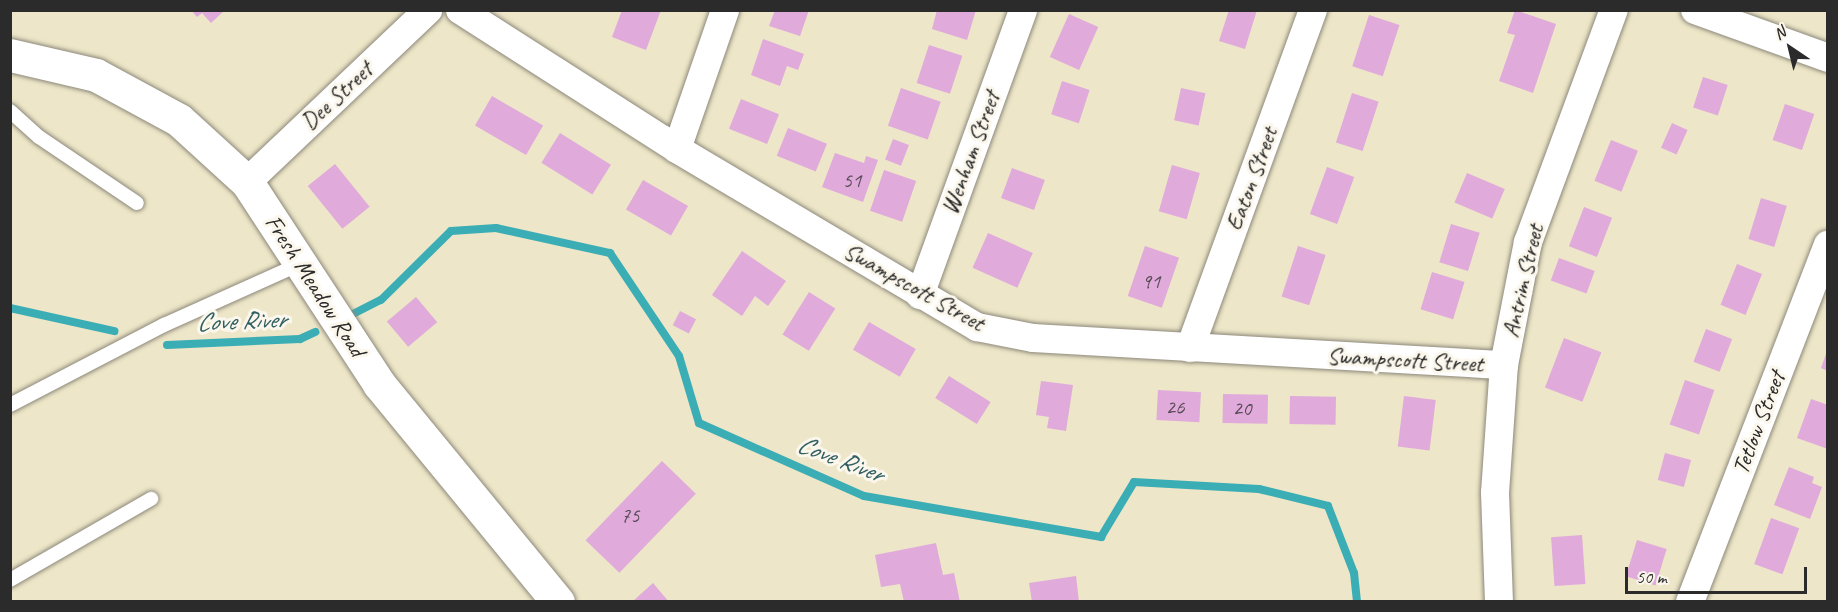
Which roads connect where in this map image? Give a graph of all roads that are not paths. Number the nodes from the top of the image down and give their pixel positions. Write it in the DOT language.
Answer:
graph roads {
  1 [pos="428,10"];
  2 [pos="460,10"];
  3 [pos="725,10"];
  4 [pos="1023,10"];
  5 [pos="1313,10"];
  6 [pos="1614,10"];
  7 [pos="1695,10"];
  8 [pos="10,55"];
  9 [pos="1827,58"];
  10 [pos="10,111"];
  11 [pos="677,149"];
  12 [pos="247,182"];
  13 [pos="137,202"];
  14 [pos="1827,245"];
  15 [pos="302,263"];
  16 [pos="920,295"];
  17 [pos="1190,348"];
  18 [pos="1504,365"];
  19 [pos="10,405"];
  20 [pos="151,499"];
  21 [pos="10,580"];
  22 [pos="558,602"];
  23 [pos="1499,602"];
  24 [pos="1690,602"];
  1 -- 12 [label="street, Dee Street"];
  2 -- 11 [label="street, Swampscott Street"];
  3 -- 11 [label="street"];
  4 -- 16 [label="street, Wenham Street"];
  5 -- 17 [label="street, Eaton Street"];
  6 -- 18 [label="street, Antrim Street"];
  7 -- 9 [label="street"];
  8 -- 12 [label="street, Fresh Meadow Road"];
  10 -- 13 [label="lane"];
  11 -- 16 [label="street, Swampscott Street"];
  12 -- 15 [label="street, Fresh Meadow Road"];
  14 -- 24 [label="street, Tetlow Street"];
  15 -- 19 [label="lane"];
  15 -- 22 [label="street, Fresh Meadow Road"];
  16 -- 17 [label="street, Swampscott Street"];
  17 -- 18 [label="street, Swampscott Street"];
  18 -- 23 [label="street, Antrim Street"];
  20 -- 21 [label="lane"];
}
